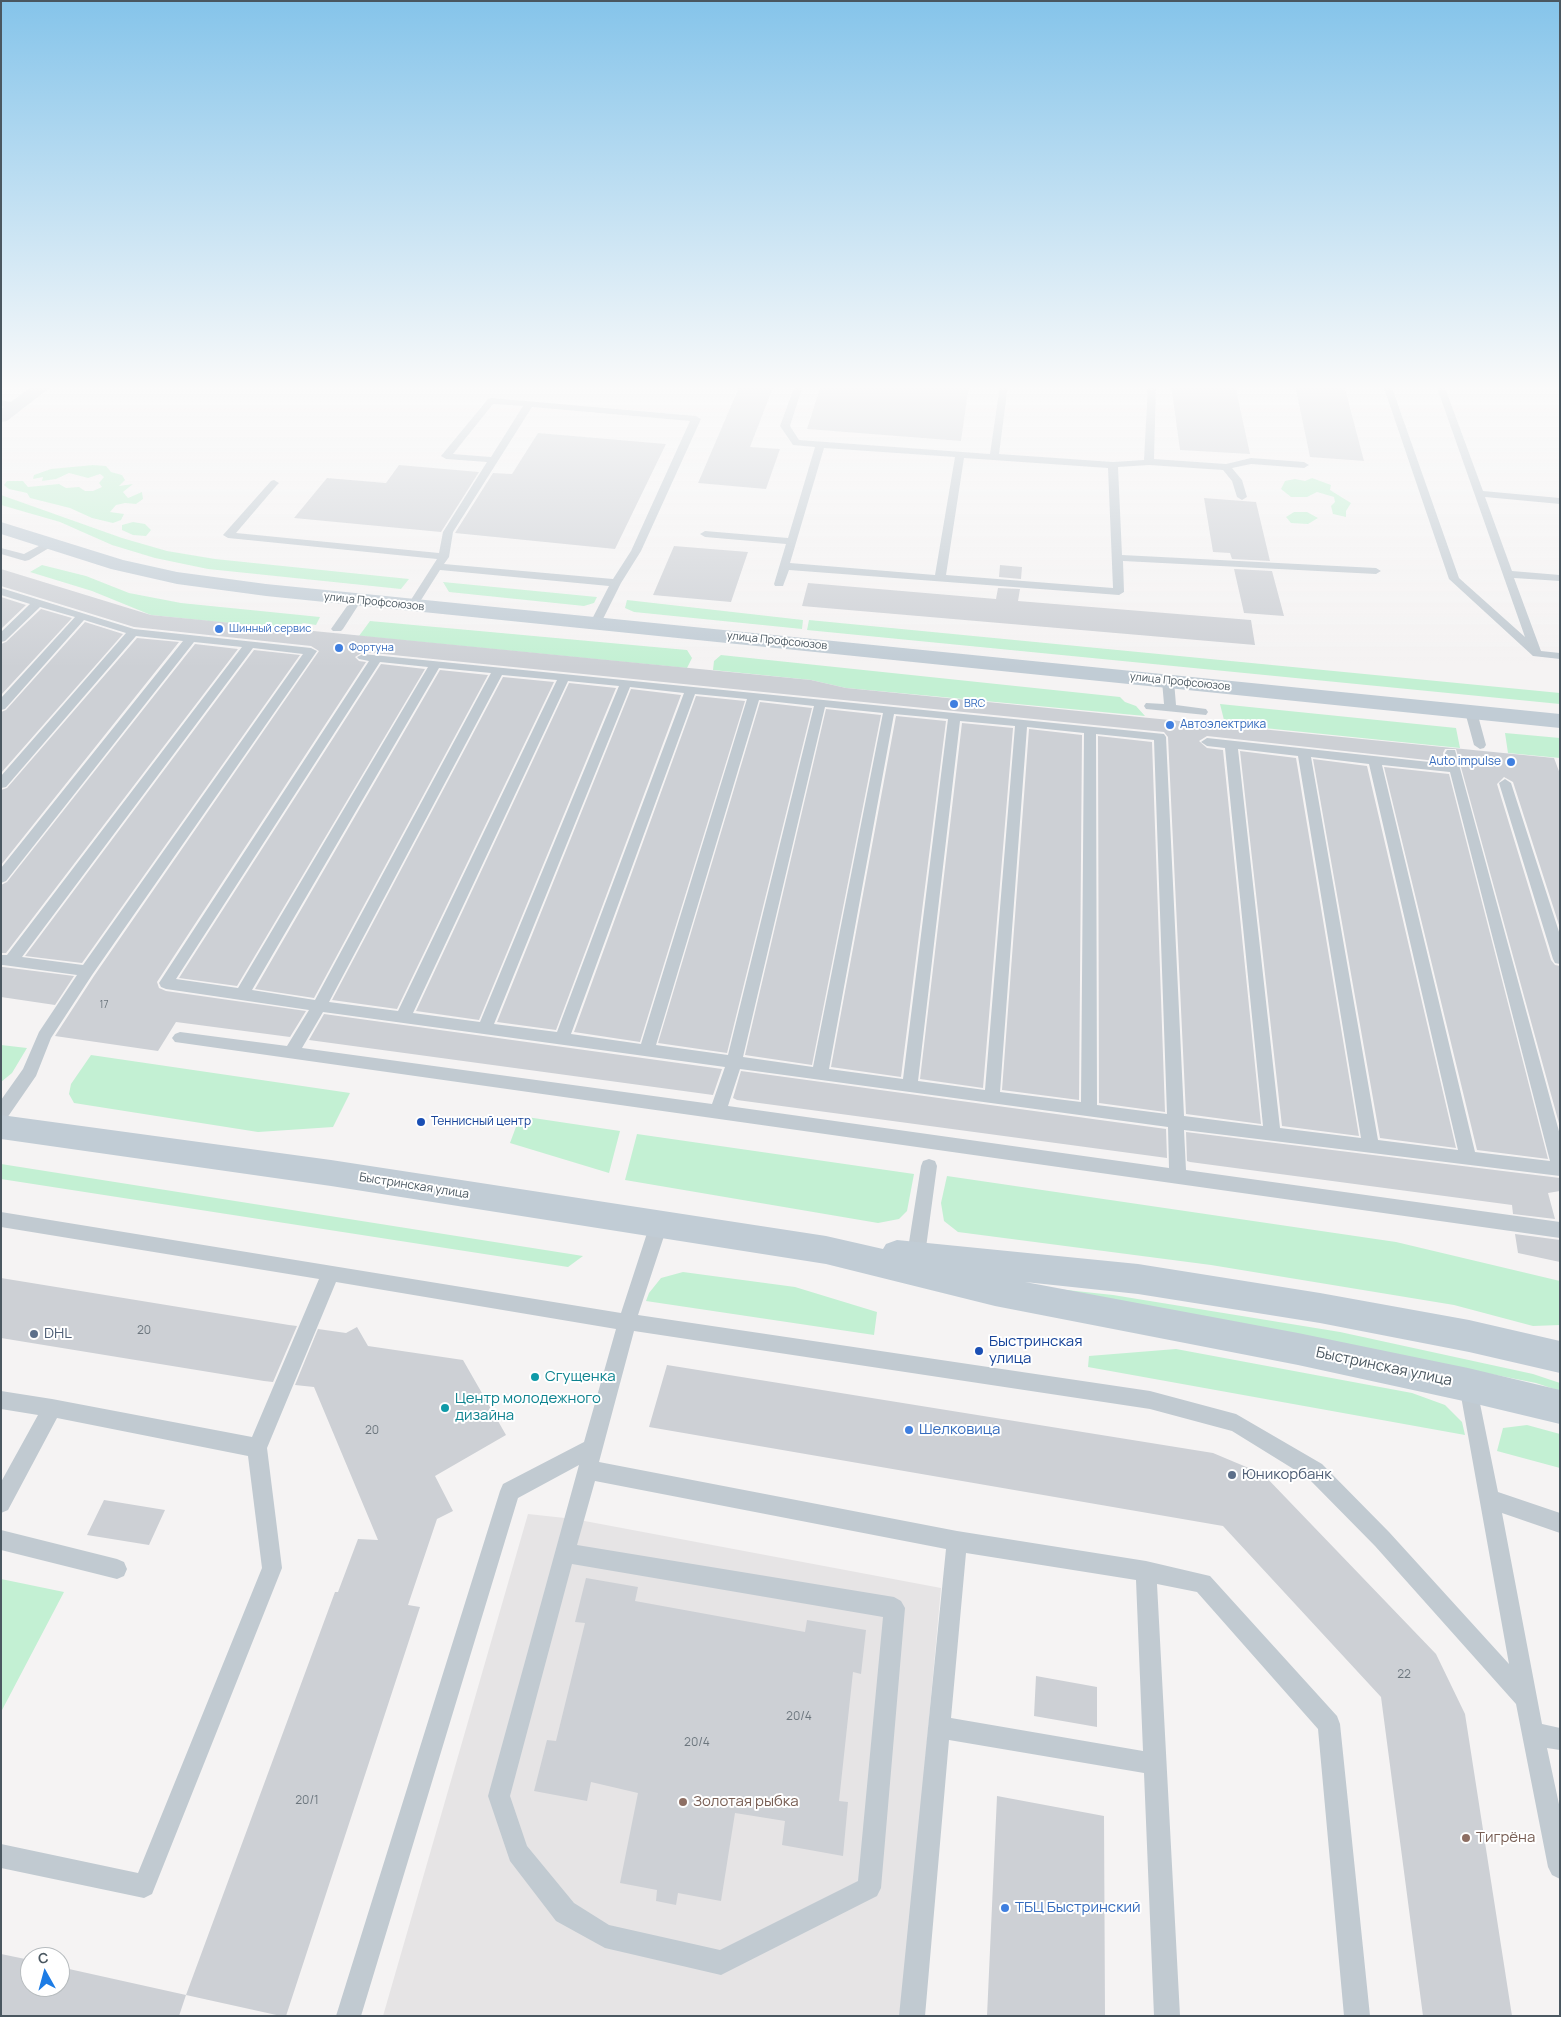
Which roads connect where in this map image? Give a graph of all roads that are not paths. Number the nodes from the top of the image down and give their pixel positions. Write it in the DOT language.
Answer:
graph roads {
  1 [pos="483,479"];
  2 [pos="668,479"];
  3 [pos="810,479"];
  4 [pos="956,479"];
  5 [pos="1114,479"];
  6 [pos="1236,479"];
  7 [pos="1420,479"];
  8 [pos="1474,479"];
  9 [pos="274,483"];
  10 [pos="1479,494"];
  11 [pos="1242,497"];
  12 [pos="1560,501"];
  13 [pos="1,528"];
  14 [pos="705,534"];
  15 [pos="791,541"];
  16 [pos="50,544"];
  17 [pos="1,550"];
  18 [pos="444,557"];
  19 [pos="1117,558"];
  20 [pos="784,566"];
  21 [pos="437,567"];
  22 [pos="1376,571"];
  23 [pos="1508,574"];
  24 [pos="940,578"];
  25 [pos="1560,578"];
  26 [pos="616,583"];
  27 [pos="778,584"];
  28 [pos="1,591"];
  29 [pos="356,601"];
  30 [pos="38,602"];
  31 [pos="412,606"];
  32 [pos="82,616"];
  33 [pos="596,623"];
  34 [pos="337,629"];
  35 [pos="133,632"];
  36 [pos="191,638"];
  37 [pos="1,639"];
  38 [pos="250,644"];
  39 [pos="1537,654"];
  40 [pos="1560,656"];
  41 [pos="436,664"];
  42 [pos="499,670"];
  43 [pos="564,677"];
  44 [pos="1168,681"];
  45 [pos="626,684"];
  46 [pos="691,690"];
  47 [pos="754,697"];
  48 [pos="820,704"];
  49 [pos="1,706"];
  50 [pos="1150,706"];
  51 [pos="1170,708"];
  52 [pos="889,711"];
  53 [pos="1202,712"];
  54 [pos="1471,712"];
  55 [pos="954,717"];
  56 [pos="1560,721"];
  57 [pos="1021,724"];
  58 [pos="1090,730"];
  59 [pos="1207,742"];
  60 [pos="1231,745"];
  61 [pos="1480,745"];
  62 [pos="1451,752"];
  63 [pos="1304,753"];
  64 [pos="1375,761"];
  65 [pos="1456,769"];
  66 [pos="1505,783"];
  67 [pos="1,784"];
  68 [pos="1,878"];
  69 [pos="1560,958"];
  70 [pos="6,960"];
  71 [pos="87,971"];
  72 [pos="242,994"];
  73 [pos="320,1006"];
  74 [pos="403,1017"];
  75 [pos="485,1028"];
  76 [pos="180,1038"];
  77 [pos="562,1038"];
  78 [pos="647,1050"];
  79 [pos="291,1053"];
  80 [pos="734,1062"];
  81 [pos="820,1073"];
  82 [pos="910,1085"];
  83 [pos="992,1096"];
  84 [pos="1089,1110"];
  85 [pos="718,1111"];
  86 [pos="1,1114"];
  87 [pos="1177,1122"];
  88 [pos="1,1127"];
  89 [pos="1272,1134"];
  90 [pos="1371,1146"];
  91 [pos="1468,1158"];
  92 [pos="929,1166"];
  93 [pos="1560,1168"];
  94 [pos="1178,1175"];
  95 [pos="1,1219"];
  96 [pos="658,1224"];
  97 [pos="1560,1230"];
  98 [pos="826,1250"];
  99 [pos="916,1255"];
  100 [pos="331,1274"];
  101 [pos="627,1322"];
  102 [pos="1560,1357"];
  103 [pos="1468,1385"];
  104 [pos="1,1400"];
  105 [pos="1560,1407"];
  106 [pos="52,1408"];
  107 [pos="257,1448"];
  108 [pos="590,1459"];
  109 [pos="1489,1499"];
  110 [pos="1,1503"];
  111 [pos="1560,1524"];
  112 [pos="1,1540"];
  113 [pos="956,1541"];
  114 [pos="565,1553"];
  115 [pos="117,1569"];
  116 [pos="1146,1571"];
  117 [pos="1526,1699"];
  118 [pos="939,1727"];
  119 [pos="1534,1734"];
  120 [pos="1560,1739"];
  121 [pos="1155,1764"];
  122 [pos="1,1856"];
  123 [pos="1560,1867"];
  124 [pos="348,2016"];
  125 [pos="912,2016"];
  126 [pos="1167,2016"];
  127 [pos="1357,2016"];
  1 -- 18 [label="lane"];
  2 -- 26 [label="lane"];
  3 -- 15 [label="lane"];
  4 -- 24 [label="lane"];
  5 -- 19 [label="lane"];
  6 -- 11 [label="lane"];
  7 -- 39 [label="lane"];
  8 -- 10 [label="lane"];
  9 -- 18 [label="lane"];
  10 -- 12 [label="lane"];
  10 -- 23 [label="lane"];
  13 -- 16 [label="main road, улица Профсоюзов"];
  14 -- 15 [label="lane"];
  15 -- 20 [label="lane"];
  16 -- 17 [label="lane"];
  16 -- 29 [label="main road, улица Профсоюзов"];
  18 -- 21 [label="lane"];
  19 -- 22 [label="lane"];
  19 -- 24 [label="lane"];
  20 -- 24 [label="lane"];
  20 -- 27 [label="lane"];
  21 -- 26 [label="lane"];
  21 -- 31 [label="lane"];
  23 -- 25 [label="lane"];
  23 -- 39 [label="lane"];
  26 -- 33 [label="lane"];
  28 -- 30 [label="lane"];
  29 -- 31 [label="main road, улица Профсоюзов"];
  29 -- 34 [label="lane"];
  30 -- 32 [label="lane"];
  30 -- 37 [label="lane"];
  31 -- 33 [label="main road, улица Профсоюзов"];
  32 -- 35 [label="lane"];
  32 -- 49 [label="lane"];
  33 -- 44 [label="main road, улица Профсоюзов"];
  35 -- 36 [label="lane"];
  35 -- 67 [label="lane"];
  36 -- 38 [label="lane"];
  36 -- 68 [label="lane"];
  38 -- 70 [label="lane"];
  38 -- 71 [label="lane"];
  39 -- 40 [label="lane"];
  41 -- 42 [label="lane"];
  41 -- 72 [label="lane"];
  41 -- 72 [label="lane"];
  42 -- 43 [label="lane"];
  42 -- 73 [label="lane"];
  43 -- 45 [label="lane"];
  43 -- 74 [label="lane"];
  44 -- 51 [label="lane"];
  44 -- 54 [label="main road, улица Профсоюзов"];
  45 -- 46 [label="lane"];
  45 -- 75 [label="lane"];
  46 -- 47 [label="lane"];
  46 -- 77 [label="lane"];
  47 -- 48 [label="lane"];
  47 -- 78 [label="lane"];
  48 -- 52 [label="lane"];
  48 -- 80 [label="lane"];
  50 -- 51 [label="lane"];
  51 -- 53 [label="lane"];
  52 -- 55 [label="lane"];
  52 -- 81 [label="lane"];
  54 -- 56 [label="main road, улица Профсоюзов"];
  54 -- 61 [label="lane"];
  55 -- 57 [label="lane"];
  55 -- 82 [label="lane"];
  57 -- 58 [label="lane"];
  57 -- 83 [label="lane"];
  58 -- 84 [label="lane"];
  58 -- 87 [label="lane"];
  59 -- 60 [label="lane"];
  60 -- 63 [label="lane"];
  60 -- 89 [label="lane"];
  62 -- 65 [label="lane"];
  63 -- 64 [label="lane"];
  63 -- 90 [label="lane"];
  64 -- 65 [label="lane"];
  64 -- 91 [label="lane"];
  65 -- 93 [label="lane"];
  66 -- 69 [label="lane"];
  70 -- 71 [label="lane"];
  71 -- 86 [label="lane"];
  72 -- 73 [label="lane"];
  73 -- 74 [label="lane"];
  73 -- 79 [label="lane"];
  74 -- 75 [label="lane"];
  75 -- 77 [label="lane"];
  76 -- 79 [label="lane"];
  77 -- 78 [label="lane"];
  78 -- 80 [label="lane"];
  79 -- 85 [label="lane"];
  80 -- 81 [label="lane"];
  80 -- 85 [label="lane"];
  81 -- 82 [label="lane"];
  82 -- 83 [label="lane"];
  83 -- 84 [label="lane"];
  84 -- 87 [label="lane"];
  85 -- 94 [label="lane"];
  87 -- 89 [label="lane"];
  87 -- 94 [label="lane"];
  88 -- 96 [label="main road, Быстринская улица"];
  89 -- 90 [label="lane"];
  90 -- 91 [label="lane"];
  91 -- 93 [label="lane"];
  92 -- 99 [label="lane"];
  94 -- 97 [label="lane"];
  95 -- 100 [label="lane"];
  96 -- 98 [label="main road, Быстринская улица"];
  96 -- 101 [label="lane"];
  98 -- 99 [label="main road, Быстринская улица"];
  98 -- 103 [label="main road, Быстринская улица"];
  99 -- 102 [label="main road, Быстринская улица"];
  100 -- 101 [label="lane"];
  100 -- 107 [label="lane"];
  101 -- 108 [label="lane"];
  101 -- 117 [label="lane"];
  103 -- 105 [label="main road, Быстринская улица"];
  103 -- 109 [label="lane"];
  104 -- 106 [label="lane"];
  106 -- 107 [label="lane"];
  106 -- 110 [label="lane"];
  107 -- 122 [label="lane"];
  108 -- 113 [label="lane"];
  108 -- 114 [label="lane"];
  108 -- 124 [label="lane"];
  109 -- 111 [label="lane"];
  109 -- 117 [label="lane"];
  112 -- 115 [label="lane"];
  113 -- 116 [label="lane"];
  113 -- 118 [label="lane"];
  114 -- 114 [label="lane"];
  116 -- 121 [label="lane"];
  116 -- 127 [label="lane"];
  117 -- 119 [label="lane"];
  118 -- 121 [label="lane"];
  118 -- 125 [label="lane"];
  119 -- 120 [label="lane"];
  119 -- 123 [label="lane"];
  121 -- 126 [label="lane"];
}
